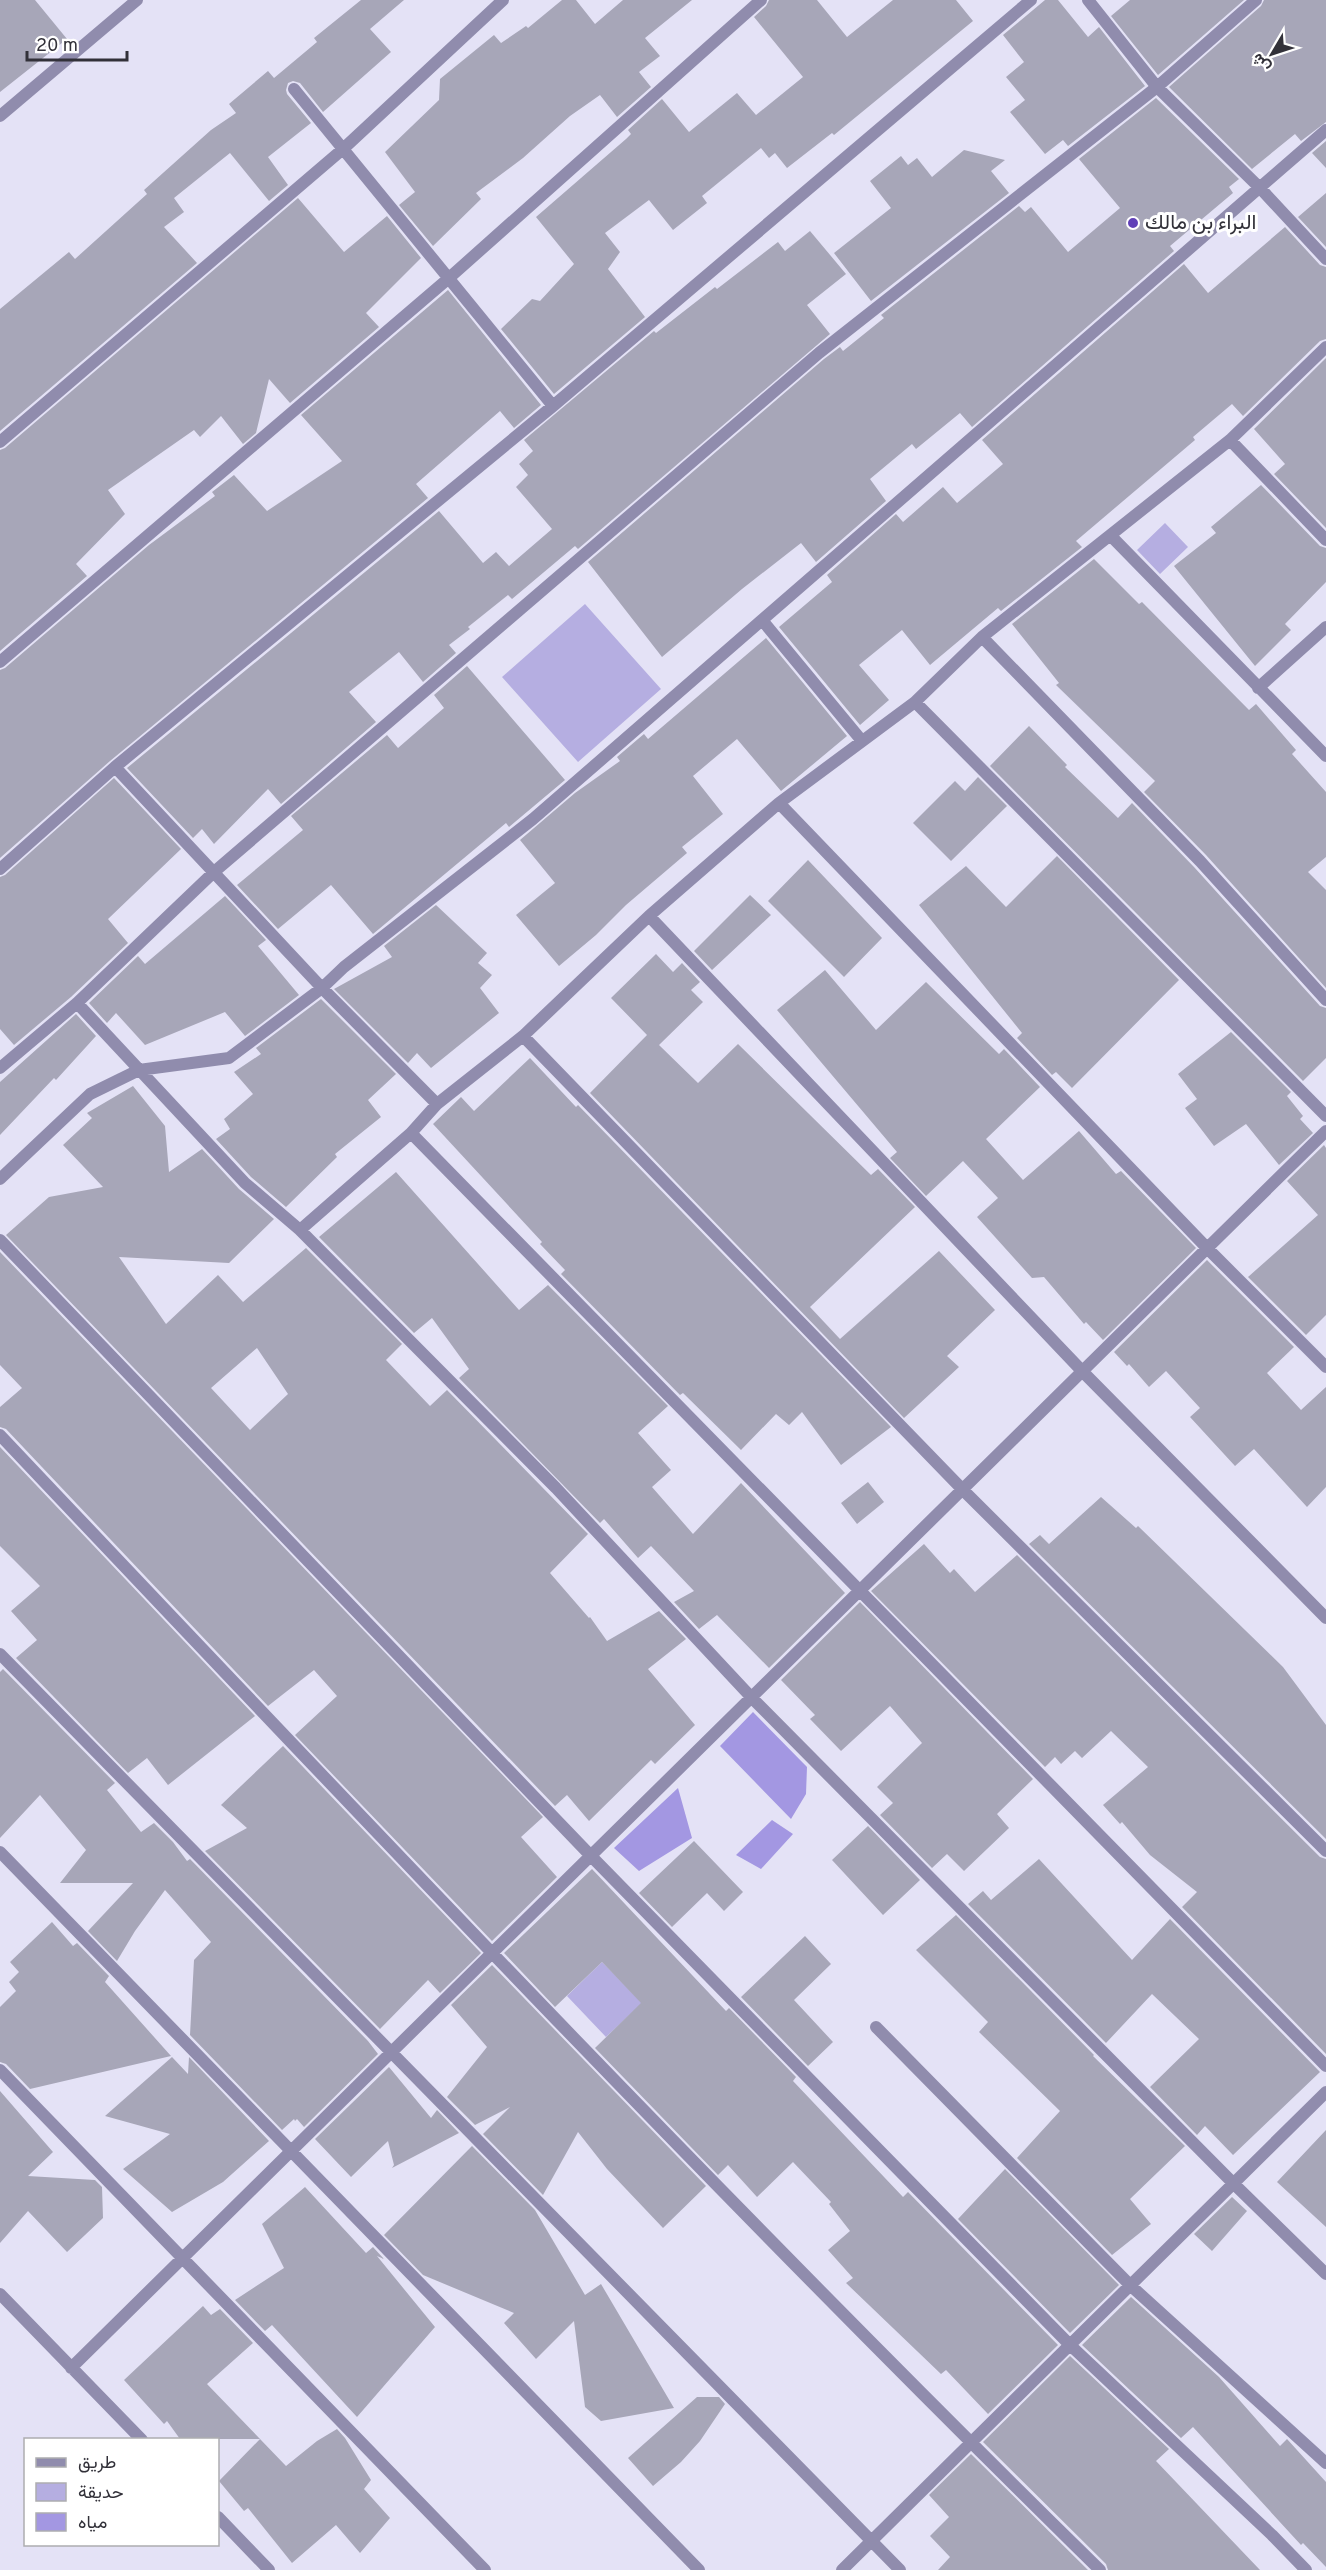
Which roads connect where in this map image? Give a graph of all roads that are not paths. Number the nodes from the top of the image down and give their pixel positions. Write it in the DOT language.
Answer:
graph roads {
  1 [pos="137,0"];
  2 [pos="502,0"];
  3 [pos="761,0"];
  4 [pos="1031,0"];
  5 [pos="1088,0"];
  6 [pos="1256,0"];
  7 [pos="1157,87"];
  8 [pos="294,89"];
  9 [pos="0,116"];
  10 [pos="1326,130"];
  11 [pos="343,148"];
  12 [pos="1260,188"];
  13 [pos="1326,259"];
  14 [pos="449,278"];
  15 [pos="1326,348"];
  16 [pos="553,406"];
  17 [pos="1230,440"];
  18 [pos="0,442"];
  19 [pos="1111,536"];
  20 [pos="1326,540"];
  21 [pos="762,620"];
  22 [pos="1326,627"];
  23 [pos="982,637"];
  24 [pos="0,662"];
  25 [pos="1258,688"];
  26 [pos="915,702"];
  27 [pos="862,741"];
  28 [pos="1326,756"];
  29 [pos="115,766"];
  30 [pos="779,803"];
  31 [pos="0,869"];
  32 [pos="214,872"];
  33 [pos="649,916"];
  34 [pos="322,988"];
  35 [pos="1326,1000"];
  36 [pos="77,1003"];
  37 [pos="523,1036"];
  38 [pos="0,1068"];
  39 [pos="139,1070"];
  40 [pos="437,1104"];
  41 [pos="1326,1116"];
  42 [pos="1326,1131"];
  43 [pos="411,1133"];
  44 [pos="0,1179"];
  45 [pos="300,1230"];
  46 [pos="0,1240"];
  47 [pos="1208,1249"];
  48 [pos="1326,1367"];
  49 [pos="1083,1372"];
  50 [pos="0,1435"];
  51 [pos="963,1490"];
  52 [pos="861,1591"];
  53 [pos="1326,1618"];
  54 [pos="0,1654"];
  55 [pos="752,1698"];
  56 [pos="1326,1851"];
  57 [pos="0,1852"];
  58 [pos="591,1856"];
  59 [pos="492,1954"];
  60 [pos="876,2027"];
  61 [pos="392,2052"];
  62 [pos="1326,2066"];
  63 [pos="0,2070"];
  64 [pos="1326,2092"];
  65 [pos="291,2151"];
  66 [pos="1233,2183"];
  67 [pos="182,2256"];
  68 [pos="1326,2274"];
  69 [pos="1130,2285"];
  70 [pos="0,2294"];
  71 [pos="1070,2345"];
  72 [pos="71,2368"];
  73 [pos="141,2438"];
  74 [pos="970,2443"];
  75 [pos="1326,2463"];
  76 [pos="219,2518"];
  77 [pos="871,2541"];
  78 [pos="269,2570"];
  79 [pos="485,2570"];
  80 [pos="699,2570"];
  81 [pos="842,2570"];
  82 [pos="900,2570"];
  83 [pos="1100,2570"];
  84 [pos="1306,2570"];
  1 -- 9 [label="street"];
  2 -- 11 [label="street"];
  3 -- 14 [label="street"];
  4 -- 16 [label="street"];
  5 -- 7 [label="street"];
  6 -- 7 [label="street"];
  7 -- 12 [label="street"];
  7 -- 32 [label="street"];
  8 -- 11 [label="street"];
  10 -- 12 [label="street"];
  11 -- 14 [label="street"];
  11 -- 18 [label="street"];
  12 -- 13 [label="street"];
  12 -- 21 [label="street"];
  14 -- 16 [label="street"];
  14 -- 24 [label="street"];
  15 -- 17 [label="street"];
  16 -- 29 [label="street"];
  17 -- 19 [label="street"];
  17 -- 20 [label="street"];
  19 -- 23 [label="street"];
  19 -- 25 [label="street"];
  21 -- 27 [label="street"];
  21 -- 34 [label="street"];
  22 -- 25 [label="street"];
  23 -- 26 [label="street"];
  23 -- 35 [label="street"];
  25 -- 28 [label="street"];
  26 -- 27 [label="street"];
  26 -- 41 [label="street"];
  27 -- 30 [label="street"];
  29 -- 31 [label="street"];
  29 -- 32 [label="street"];
  30 -- 33 [label="street"];
  30 -- 47 [label="street"];
  32 -- 34 [label="street"];
  32 -- 36 [label="street"];
  33 -- 37 [label="street"];
  33 -- 49 [label="street"];
  34 -- 39 [label="street"];
  34 -- 40 [label="street"];
  36 -- 38 [label="street"];
  36 -- 39 [label="street"];
  37 -- 40 [label="street"];
  37 -- 51 [label="street"];
  39 -- 44 [label="street"];
  39 -- 45 [label="street"];
  40 -- 43 [label="street"];
  42 -- 47 [label="street"];
  43 -- 45 [label="street"];
  43 -- 52 [label="street"];
  45 -- 55 [label="street"];
  46 -- 58 [label="street"];
  47 -- 48 [label="street"];
  47 -- 49 [label="street"];
  49 -- 51 [label="street"];
  49 -- 53 [label="street"];
  50 -- 59 [label="street"];
  51 -- 52 [label="street"];
  51 -- 56 [label="street"];
  52 -- 55 [label="street"];
  52 -- 62 [label="street"];
  54 -- 61 [label="street"];
  55 -- 58 [label="street"];
  55 -- 66 [label="street"];
  57 -- 65 [label="street"];
  58 -- 59 [label="street"];
  58 -- 71 [label="street"];
  59 -- 61 [label="street"];
  59 -- 74 [label="street"];
  60 -- 69 [label="street"];
  61 -- 65 [label="street"];
  61 -- 77 [label="street"];
  63 -- 67 [label="street"];
  64 -- 66 [label="street"];
  65 -- 67 [label="street"];
  65 -- 80 [label="street"];
  66 -- 68 [label="street"];
  66 -- 69 [label="street"];
  67 -- 72 [label="street"];
  67 -- 79 [label="street"];
  69 -- 71 [label="street"];
  69 -- 75 [label="street"];
  70 -- 72 [label="street"];
  71 -- 74 [label="street"];
  71 -- 84 [label="street"];
  72 -- 73 [label="street"];
  74 -- 77 [label="street"];
  74 -- 83 [label="street"];
  76 -- 78 [label="street"];
  77 -- 81 [label="street"];
  77 -- 82 [label="street"];
}
